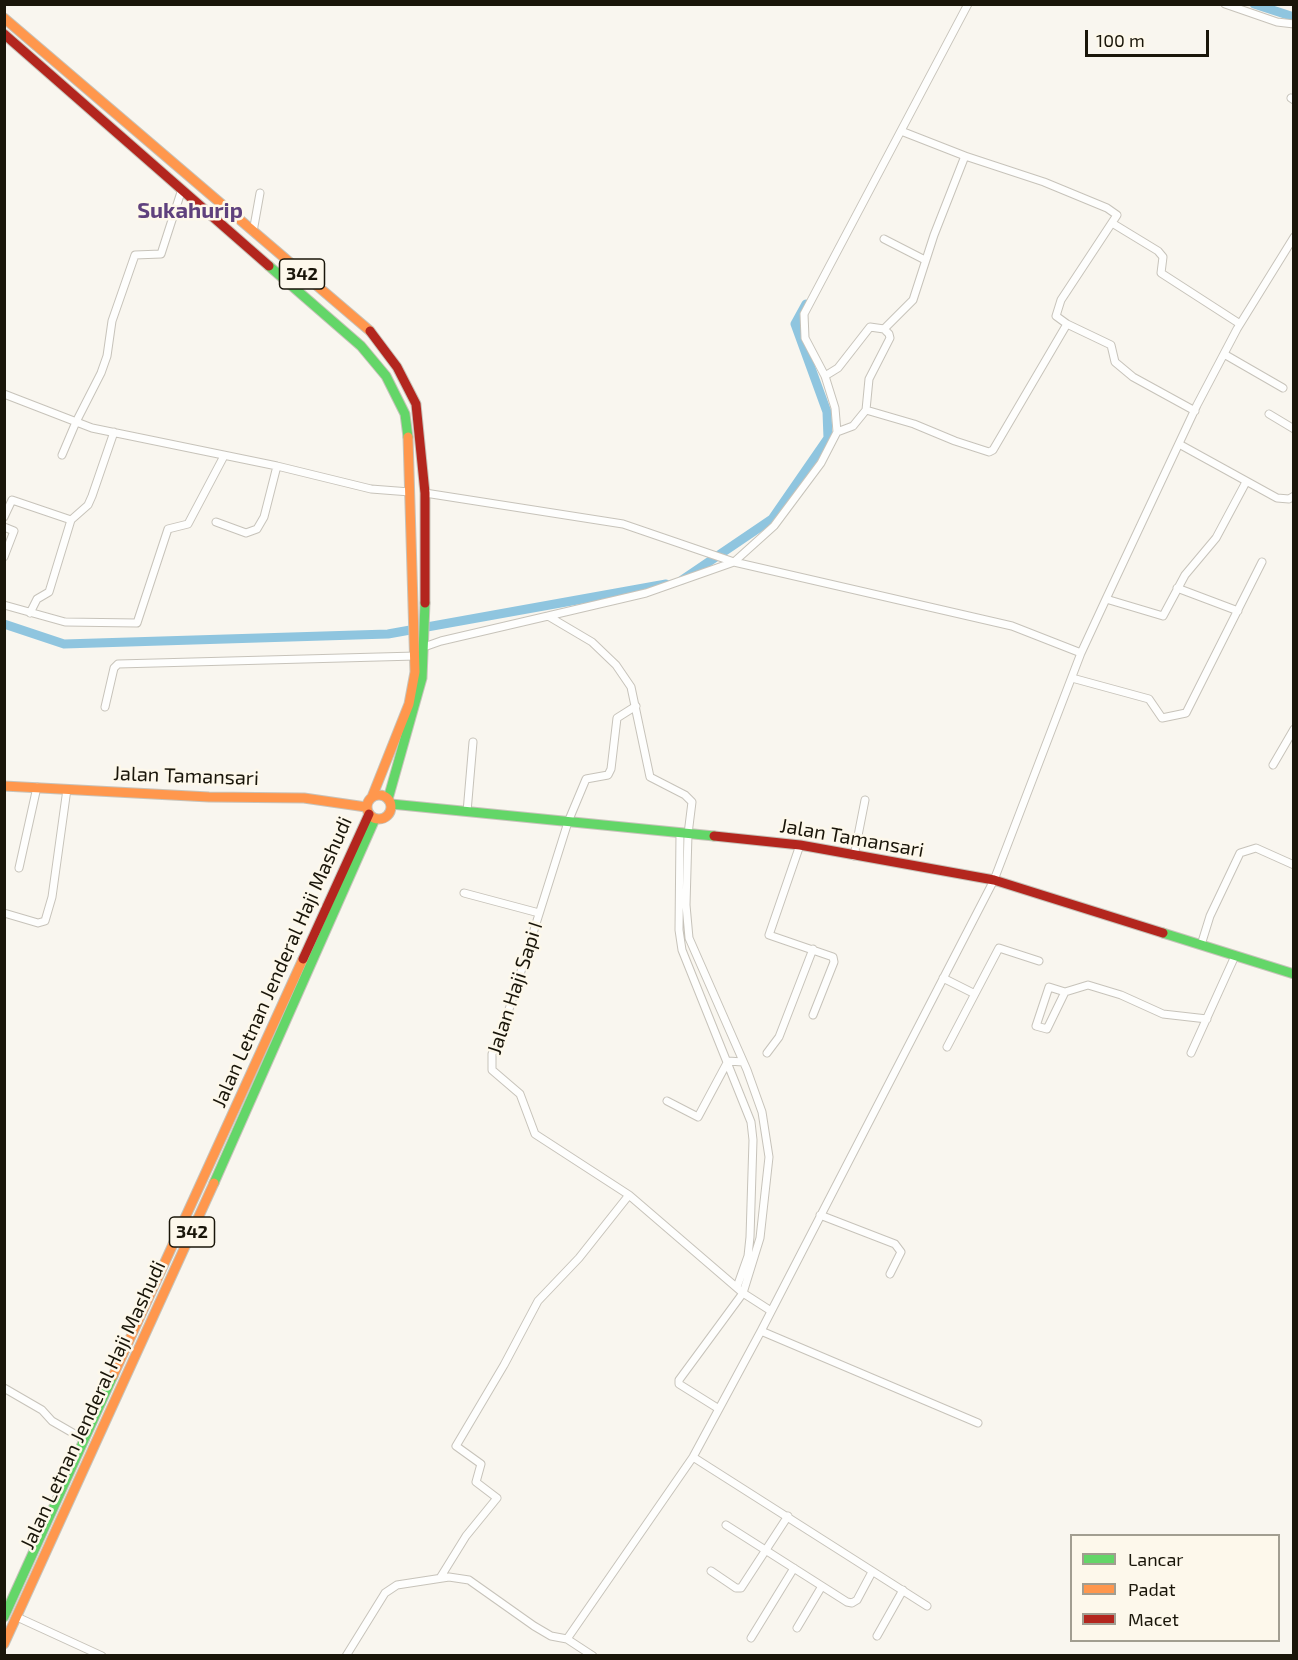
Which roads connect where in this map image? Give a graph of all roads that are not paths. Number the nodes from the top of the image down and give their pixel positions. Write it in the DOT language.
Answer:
graph roads {
  1 [pos="968,4"];
  2 [pos="1225,4"];
  3 [pos="4,18"];
  4 [pos="1293,24"];
  5 [pos="4,34"];
  6 [pos="901,131"];
  7 [pos="965,156"];
  8 [pos="179,169"];
  9 [pos="170,178"];
  10 [pos="182,189"];
  11 [pos="260,193"];
  12 [pos="1112,223"];
  13 [pos="253,232"];
  14 [pos="1293,237"];
  15 [pos="884,239"];
  16 [pos="925,261"];
  17 [pos="311,282"];
  18 [pos="303,292"];
  19 [pos="1067,324"];
  20 [pos="1240,324"];
  21 [pos="884,330"];
  22 [pos="1224,354"];
  23 [pos="825,376"];
  24 [pos="1283,388"];
  25 [pos="4,394"];
  26 [pos="416,404"];
  27 [pos="403,410"];
  28 [pos="866,410"];
  29 [pos="1195,411"];
  30 [pos="1269,414"];
  31 [pos="76,422"];
  32 [pos="1293,429"];
  33 [pos="114,432"];
  34 [pos="837,432"];
  35 [pos="1179,444"];
  36 [pos="62,455"];
  37 [pos="224,456"];
  38 [pos="277,466"];
  39 [pos="1246,482"];
  40 [pos="411,492"];
  41 [pos="425,494"];
  42 [pos="1293,496"];
  43 [pos="4,517"];
  44 [pos="71,520"];
  45 [pos="216,522"];
  46 [pos="4,527"];
  47 [pos="4,557"];
  48 [pos="731,561"];
  49 [pos="1262,562"];
  50 [pos="1177,588"];
  51 [pos="425,592"];
  52 [pos="413,593"];
  53 [pos="1106,599"];
  54 [pos="4,605"];
  55 [pos="1238,611"];
  56 [pos="30,613"];
  57 [pos="548,616"];
  58 [pos="420,648"];
  59 [pos="1082,653"];
  60 [pos="1072,678"];
  61 [pos="636,705"];
  62 [pos="105,707"];
  63 [pos="1293,729"];
  64 [pos="473,742"];
  65 [pos="1273,765"];
  66 [pos="4,786"];
  67 [pos="37,787"];
  68 [pos="67,789"];
  69 [pos="372,797"];
  70 [pos="865,800"];
  71 [pos="389,802"];
  72 [pos="467,812"];
  73 [pos="370,813"];
  74 [pos="568,822"];
  75 [pos="684,833"];
  76 [pos="800,844"];
  77 [pos="854,856"];
  78 [pos="1293,865"];
  79 [pos="19,868"];
  80 [pos="994,880"];
  81 [pos="464,893"];
  82 [pos="539,913"];
  83 [pos="4,914"];
  84 [pos="1201,945"];
  85 [pos="813,949"];
  86 [pos="1235,956"];
  87 [pos="1039,961"];
  88 [pos="1293,974"];
  89 [pos="943,978"];
  90 [pos="1065,992"];
  91 [pos="974,993"];
  92 [pos="813,1015"];
  93 [pos="1207,1019"];
  94 [pos="947,1047"];
  95 [pos="767,1053"];
  96 [pos="1191,1053"];
  97 [pos="728,1061"];
  98 [pos="743,1062"];
  99 [pos="668,1101"];
  100 [pos="224,1137"];
  101 [pos="233,1142"];
  102 [pos="629,1195"];
  103 [pos="820,1215"];
  104 [pos="172,1249"];
  105 [pos="182,1254"];
  106 [pos="890,1274"];
  107 [pos="737,1287"];
  108 [pos="743,1293"];
  109 [pos="771,1311"];
  110 [pos="761,1330"];
  111 [pos="4,1389"];
  112 [pos="718,1409"];
  113 [pos="978,1423"];
  114 [pos="85,1440"];
  115 [pos="693,1457"];
  116 [pos="788,1516"];
  117 [pos="726,1525"];
  118 [pos="44,1531"];
  119 [pos="54,1534"];
  120 [pos="765,1549"];
  121 [pos="794,1568"];
  122 [pos="711,1571"];
  123 [pos="872,1572"];
  124 [pos="440,1578"];
  125 [pos="822,1586"];
  126 [pos="903,1590"];
  127 [pos="927,1606"];
  128 [pos="4,1617"];
  129 [pos="17,1617"];
  130 [pos="797,1628"];
  131 [pos="877,1636"];
  132 [pos="751,1638"];
  133 [pos="567,1639"];
  134 [pos="4,1644"];
  135 [pos="102,1656"];
  136 [pos="346,1656"];
  137 [pos="593,1656"];
  1 -- 6 [label="street"];
  2 -- 4 [label="street"];
  3 -- 8 [label="main road, 342"];
  5 -- 9 [label="main road, 342"];
  6 -- 7 [label="street"];
  6 -- 23 [label="street"];
  7 -- 12 [label="street"];
  7 -- 16 [label="street"];
  8 -- 9 [label="main road"];
  8 -- 13 [label="main road, 342"];
  9 -- 10 [label="main road, 342"];
  10 -- 18 [label="main road, 342"];
  10 -- 31 [label="street"];
  11 -- 13 [label="street"];
  12 -- 19 [label="street"];
  12 -- 20 [label="street"];
  13 -- 17 [label="main road, 342"];
  14 -- 20 [label="street"];
  15 -- 16 [label="street"];
  16 -- 21 [label="street"];
  17 -- 18 [label="main road"];
  17 -- 26 [label="main road, 342"];
  18 -- 27 [label="main road, 342"];
  19 -- 28 [label="street"];
  19 -- 29 [label="street"];
  20 -- 22 [label="street"];
  21 -- 23 [label="street"];
  21 -- 28 [label="street"];
  22 -- 24 [label="street"];
  22 -- 29 [label="street"];
  23 -- 34 [label="street"];
  25 -- 31 [label="street"];
  26 -- 27 [label="main road"];
  26 -- 41 [label="main road, 342"];
  27 -- 40 [label="main road, 342"];
  28 -- 34 [label="street"];
  29 -- 35 [label="street"];
  30 -- 32 [label="street"];
  31 -- 33 [label="street"];
  31 -- 36 [label="street"];
  33 -- 37 [label="street"];
  33 -- 44 [label="street"];
  34 -- 48 [label="street"];
  35 -- 39 [label="street"];
  35 -- 53 [label="street"];
  37 -- 38 [label="street"];
  37 -- 56 [label="street"];
  38 -- 40 [label="street"];
  38 -- 45 [label="street"];
  39 -- 42 [label="street"];
  39 -- 50 [label="street"];
  40 -- 52 [label="main road, 342"];
  41 -- 48 [label="street"];
  41 -- 51 [label="main road, 342"];
  43 -- 44 [label="street"];
  44 -- 56 [label="street"];
  46 -- 47 [label="street"];
  48 -- 57 [label="street"];
  48 -- 59 [label="street"];
  49 -- 55 [label="street"];
  50 -- 53 [label="street"];
  50 -- 55 [label="street"];
  51 -- 52 [label="main road"];
  51 -- 58 [label="main road, 342"];
  52 -- 58 [label="main road, 342"];
  53 -- 59 [label="street"];
  54 -- 56 [label="street"];
  55 -- 60 [label="street"];
  57 -- 58 [label="street"];
  57 -- 61 [label="street"];
  58 -- 62 [label="street"];
  58 -- 69 [label="main road, 342"];
  58 -- 71 [label="main road, 342"];
  59 -- 60 [label="street"];
  60 -- 80 [label="street"];
  61 -- 74 [label="street, Jalan Haji Sapi I"];
  61 -- 75 [label="street"];
  63 -- 65 [label="street"];
  64 -- 72 [label="street"];
  66 -- 67 [label="main road, Jalan Tamansari"];
  67 -- 68 [label="main road, Jalan Tamansari"];
  67 -- 79 [label="street"];
  68 -- 73 [label="main road, Jalan Tamansari"];
  68 -- 83 [label="street"];
  69 -- 71 [label="main road, Jalan Tamansari"];
  69 -- 73 [label="main road"];
  70 -- 77 [label="street"];
  71 -- 72 [label="main road, Jalan Tamansari"];
  71 -- 73 [label="main road"];
  72 -- 74 [label="main road, Jalan Tamansari"];
  73 -- 100 [label="main road, Jalan Letnan Jenderal Haji Mashudi / 342"];
  73 -- 101 [label="main road, Jalan Letnan Jenderal Haji Mashudi / 342"];
  74 -- 75 [label="main road, Jalan Tamansari"];
  74 -- 82 [label="street, Jalan Haji Sapi I"];
  75 -- 76 [label="main road, Jalan Tamansari"];
  75 -- 97 [label="street"];
  75 -- 98 [label="street"];
  76 -- 77 [label="main road, Jalan Tamansari"];
  76 -- 85 [label="street"];
  77 -- 80 [label="main road, Jalan Tamansari"];
  78 -- 84 [label="street"];
  80 -- 84 [label="main road, Jalan Tamansari"];
  80 -- 89 [label="street"];
  81 -- 82 [label="street"];
  82 -- 102 [label="street, Jalan Haji Sapi I"];
  84 -- 86 [label="main road, Jalan Tamansari"];
  85 -- 92 [label="street"];
  85 -- 95 [label="street"];
  86 -- 88 [label="main road, Jalan Tamansari"];
  86 -- 93 [label="street"];
  87 -- 91 [label="street"];
  89 -- 91 [label="street"];
  89 -- 103 [label="street"];
  90 -- 90 [label="street"];
  90 -- 93 [label="street"];
  91 -- 94 [label="street"];
  93 -- 96 [label="street"];
  97 -- 98 [label="street"];
  97 -- 99 [label="street"];
  97 -- 107 [label="street"];
  98 -- 108 [label="street"];
  100 -- 101 [label="main road"];
  100 -- 104 [label="main road, Jalan Letnan Jenderal Haji Mashudi / 342"];
  101 -- 105 [label="main road, Jalan Letnan Jenderal Haji Mashudi / 342"];
  102 -- 107 [label="street, Jalan Haji Sapi I"];
  102 -- 124 [label="street"];
  103 -- 106 [label="street"];
  103 -- 109 [label="street"];
  104 -- 105 [label="main road"];
  104 -- 114 [label="main road, Jalan Letnan Jenderal Haji Mashudi / 342"];
  105 -- 119 [label="main road, Jalan Letnan Jenderal Haji Mashudi / 342"];
  107 -- 108 [label="street, Jalan Haji Sapi I"];
  108 -- 109 [label="street, Jalan Haji Sapi I"];
  108 -- 112 [label="street"];
  109 -- 110 [label="street"];
  110 -- 112 [label="street"];
  110 -- 113 [label="street"];
  111 -- 114 [label="street"];
  112 -- 115 [label="street"];
  114 -- 118 [label="main road, Jalan Letnan Jenderal Haji Mashudi / 342"];
  115 -- 116 [label="street"];
  115 -- 133 [label="street"];
  116 -- 120 [label="street"];
  116 -- 123 [label="street"];
  117 -- 120 [label="street"];
  118 -- 119 [label="main road"];
  118 -- 128 [label="main road, Jalan Letnan Jenderal Haji Mashudi / 342"];
  119 -- 129 [label="main road, Jalan Letnan Jenderal Haji Mashudi / 342"];
  120 -- 121 [label="street"];
  120 -- 122 [label="street"];
  121 -- 125 [label="street"];
  121 -- 132 [label="street"];
  123 -- 125 [label="street"];
  123 -- 126 [label="street"];
  124 -- 133 [label="street"];
  124 -- 136 [label="street"];
  125 -- 130 [label="street"];
  126 -- 127 [label="street"];
  126 -- 131 [label="street"];
  129 -- 134 [label="main road, Jalan Letnan Jenderal Haji Mashudi / 342"];
  129 -- 135 [label="street"];
  133 -- 137 [label="street"];
}
